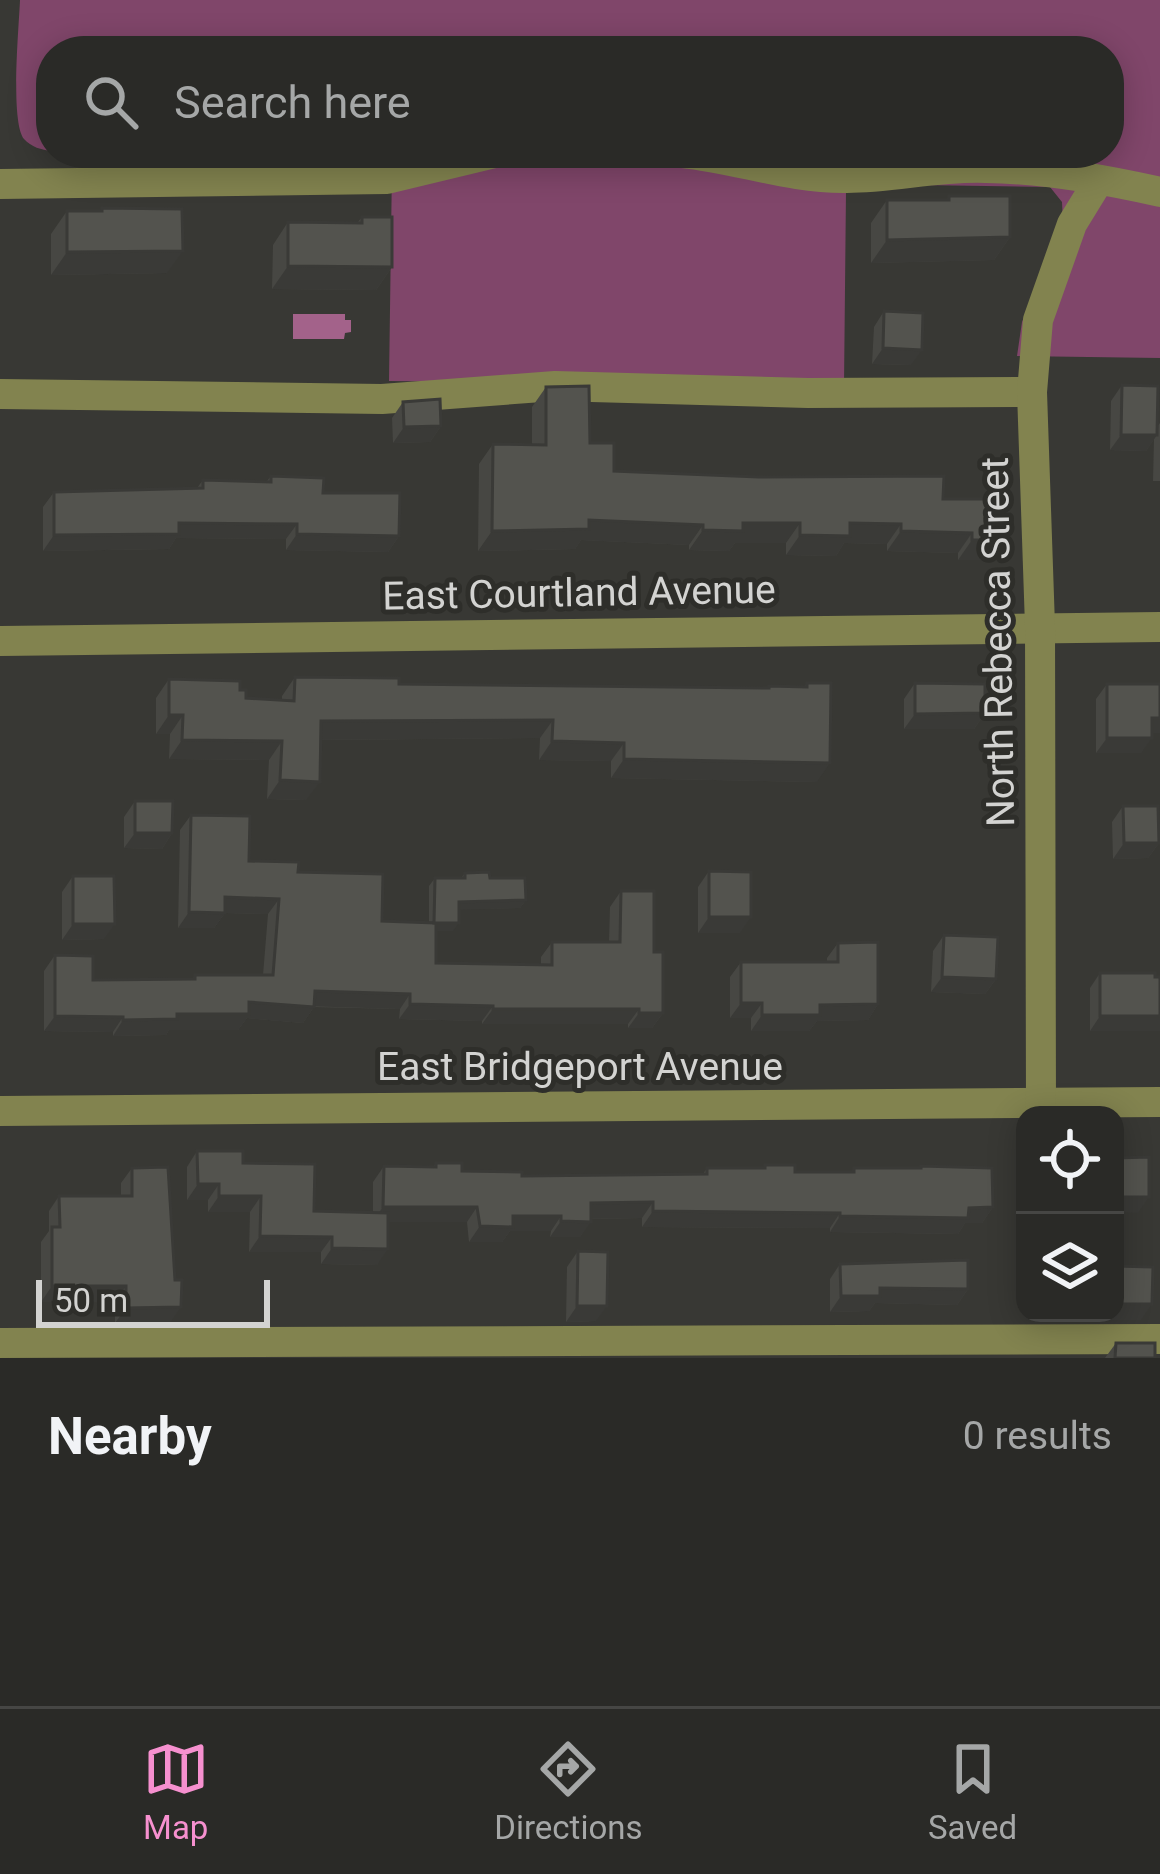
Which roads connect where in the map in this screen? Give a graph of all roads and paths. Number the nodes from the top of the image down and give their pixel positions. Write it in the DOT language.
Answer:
graph roads {
  1 [pos="433,168"];
  2 [pos="761,168"];
  3 [pos="972,168"];
  4 [pos="995,168"];
  5 [pos="1099,181"];
  6 [pos="0,184"];
  7 [pos="1160,192"];
  8 [pos="1032,392"];
  9 [pos="0,394"];
  10 [pos="1040,626"];
  11 [pos="1160,627"];
  12 [pos="0,640"];
  13 [pos="1160,1102"];
  14 [pos="1041,1106"];
  15 [pos="1092,1106"];
  16 [pos="1016,1109"];
  17 [pos="0,1111"];
  18 [pos="1040,1337"];
  19 [pos="1160,1339"];
  20 [pos="0,1343"];
  1 -- 6 [label="street"];
  2 -- 3 [label="street"];
  4 -- 5 [label="street"];
  5 -- 7 [label="street"];
  5 -- 8 [label="street, North Rebecca Street"];
  8 -- 9 [label="street"];
  8 -- 10 [label="street, North Rebecca Street"];
  10 -- 11 [label="street, East Courtland Avenue"];
  10 -- 12 [label="street, East Courtland Avenue"];
  10 -- 14 [label="street, North Rebecca Street"];
  13 -- 15 [label="street, East Bridgeport Avenue"];
  16 -- 17 [label="street, East Bridgeport Avenue"];
  18 -- 19 [label="street"];
  18 -- 20 [label="street"];
}
